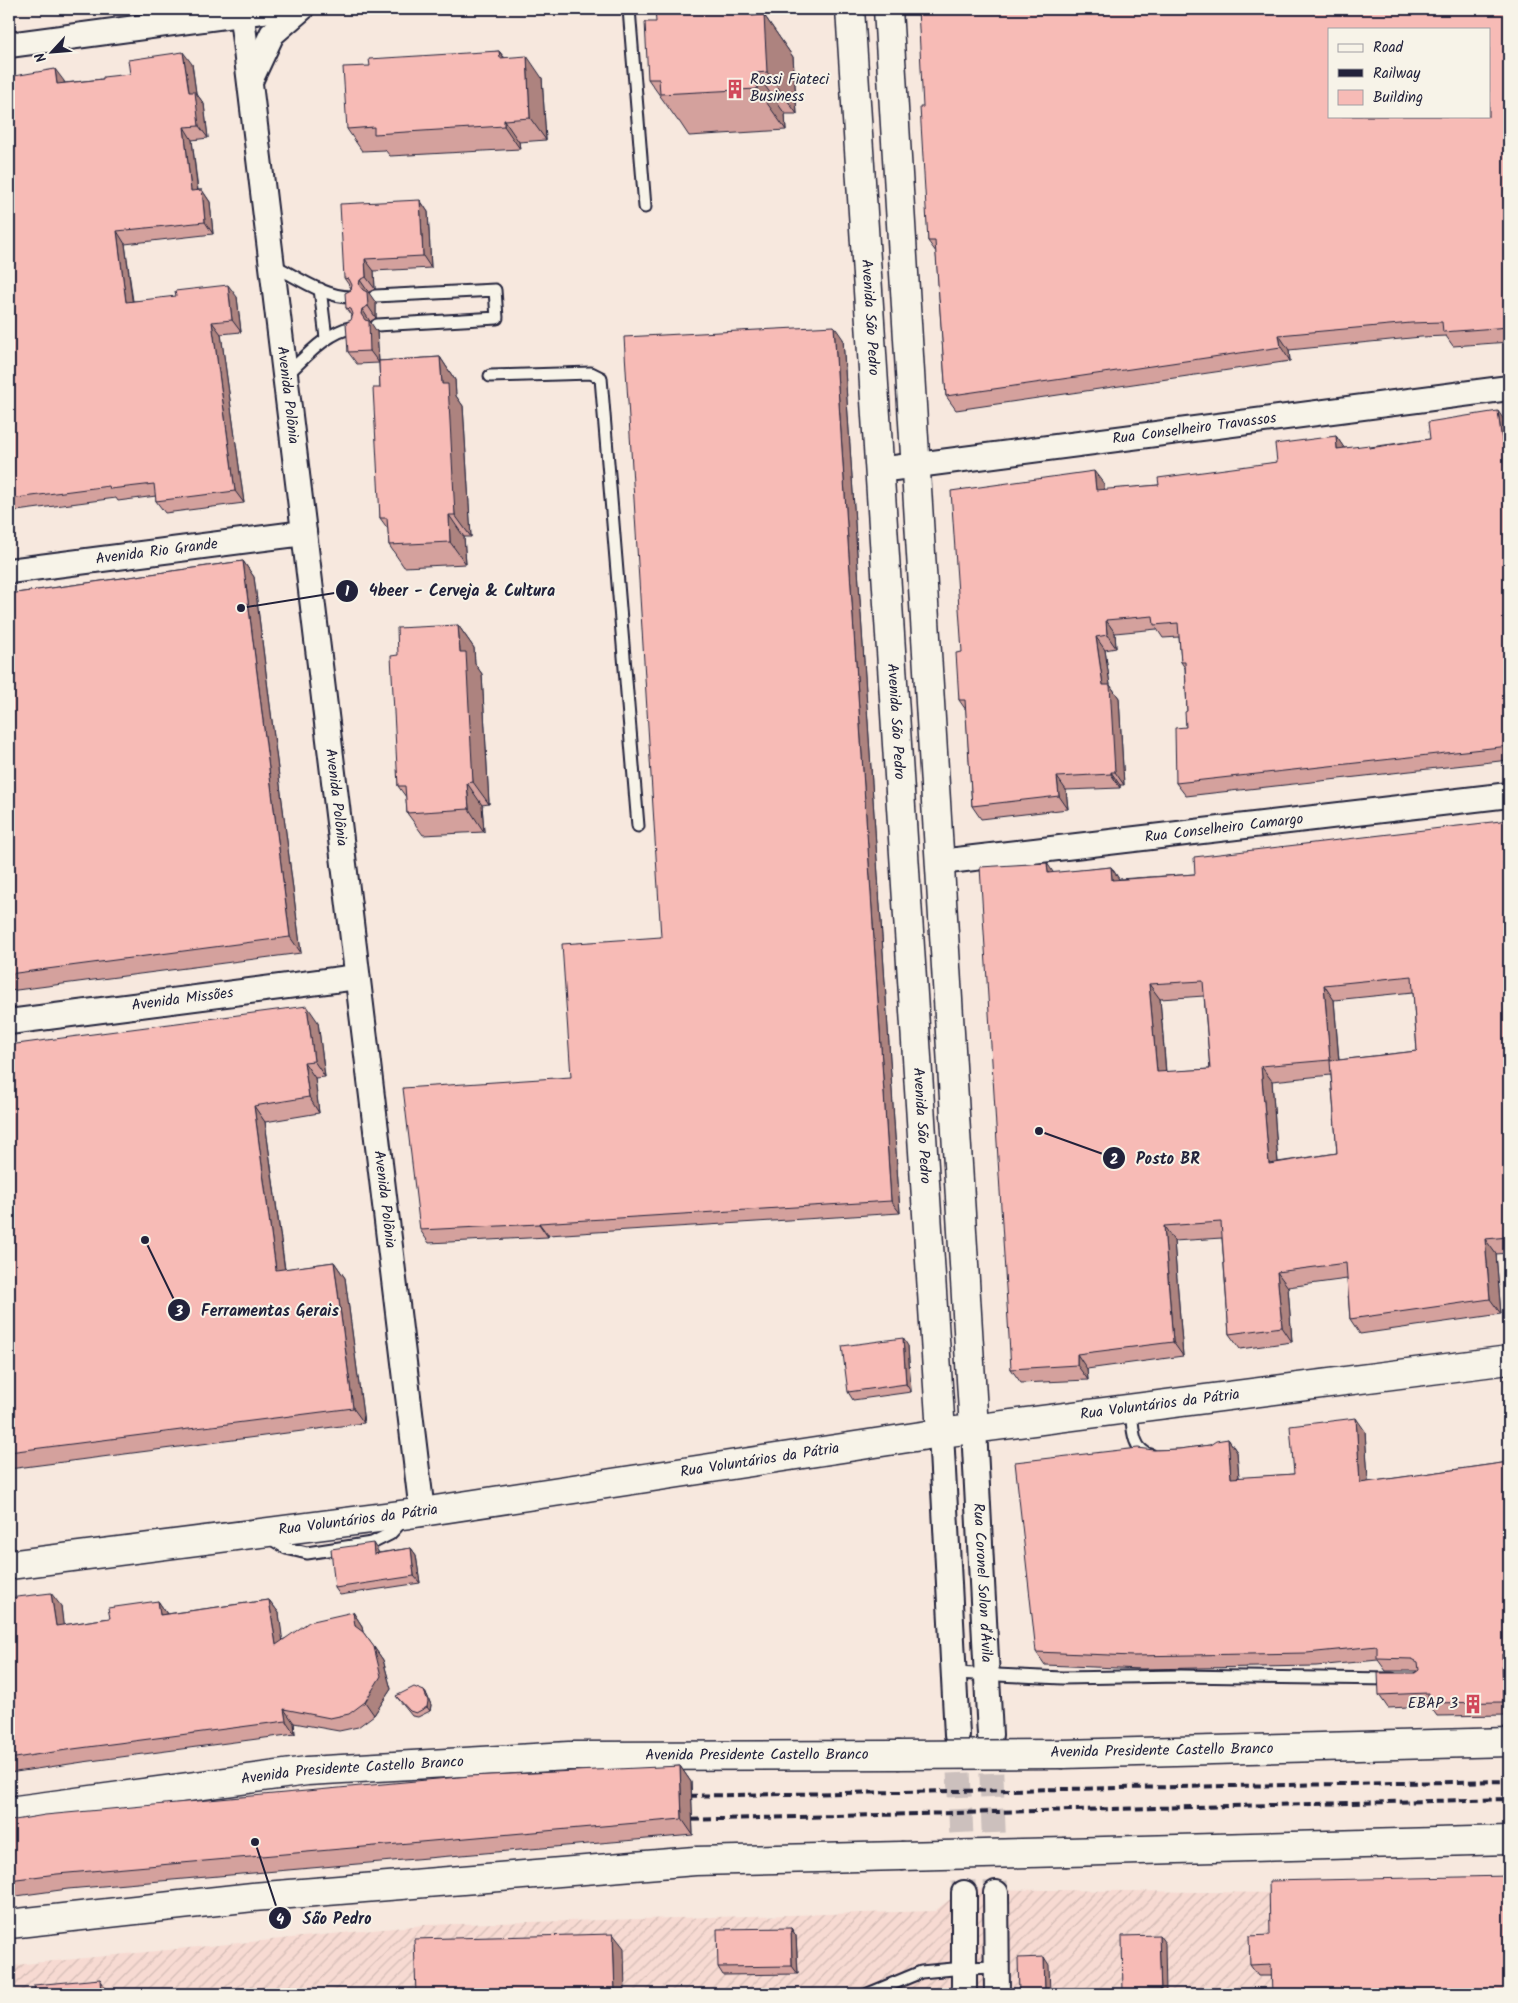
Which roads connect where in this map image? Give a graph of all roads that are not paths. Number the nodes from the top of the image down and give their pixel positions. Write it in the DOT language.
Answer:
graph roads {
  1 [pos="278,9"];
  2 [pos="301,9"];
  3 [pos="629,9"];
  4 [pos="850,9"];
  5 [pos="888,9"];
  6 [pos="241,11"];
  7 [pos="9,45"];
  8 [pos="250,81"];
  9 [pos="645,207"];
  10 [pos="273,265"];
  11 [pos="320,289"];
  12 [pos="375,296"];
  13 [pos="353,297"];
  14 [pos="377,325"];
  15 [pos="354,327"];
  16 [pos="326,338"];
  17 [pos="285,376"];
  18 [pos="490,376"];
  19 [pos="1509,388"];
  20 [pos="916,464"];
  21 [pos="879,470"];
  22 [pos="304,532"];
  23 [pos="9,571"];
  24 [pos="1509,795"];
  25 [pos="638,826"];
  26 [pos="940,862"];
  27 [pos="357,977"];
  28 [pos="9,1022"];
  29 [pos="1509,1360"];
  30 [pos="1131,1408"];
  31 [pos="974,1429"];
  32 [pos="941,1433"];
  33 [pos="1164,1455"];
  34 [pos="416,1513"];
  35 [pos="9,1566"];
  36 [pos="954,1673"];
  37 [pos="987,1675"];
  38 [pos="1401,1679"];
  39 [pos="957,1735"];
  40 [pos="990,1735"];
  41 [pos="1509,1742"];
  42 [pos="9,1811"];
  43 [pos="1509,1840"];
  44 [pos="964,1893"];
  45 [pos="996,1893"];
  46 [pos="9,1924"];
  47 [pos="997,1967"];
  48 [pos="964,1968"];
  49 [pos="868,1994"];
  50 [pos="964,1994"];
  51 [pos="997,1994"];
  1 -- 6 [label="street"];
  2 -- 8 [label="street"];
  3 -- 9 [label="lane"];
  4 -- 21 [label="main road, Avenida São Pedro"];
  5 -- 20 [label="main road"];
  6 -- 7 [label="street"];
  6 -- 8 [label="street, Avenida Polônia"];
  8 -- 10 [label="street, Avenida Polônia"];
  10 -- 11 [label="lane"];
  10 -- 17 [label="street, Avenida Polônia"];
  11 -- 13 [label="lane"];
  11 -- 16 [label="lane"];
  12 -- 14 [label="lane"];
  15 -- 16 [label="lane"];
  16 -- 17 [label="lane"];
  17 -- 22 [label="street, Avenida Polônia"];
  18 -- 25 [label="lane"];
  19 -- 20 [label="street, Rua Conselheiro Travassos"];
  20 -- 21 [label="street, Rua Conselheiro Travassos"];
  20 -- 26 [label="main road"];
  21 -- 32 [label="main road, Avenida São Pedro"];
  22 -- 23 [label="street, Avenida Rio Grande"];
  22 -- 27 [label="street, Avenida Polônia"];
  24 -- 26 [label="street, Rua Conselheiro Camargo"];
  26 -- 31 [label="main road"];
  27 -- 28 [label="street, Avenida Missões"];
  27 -- 34 [label="street, Avenida Polônia"];
  29 -- 30 [label="main road, Rua Voluntários da Pátria"];
  30 -- 31 [label="main road, Rua Voluntários da Pátria"];
  30 -- 33 [label="lane"];
  31 -- 32 [label="main road, Rua Voluntários da Pátria"];
  31 -- 37 [label="street, Rua Coronel Solon d'Ávila"];
  32 -- 34 [label="main road, Rua Voluntários da Pátria"];
  32 -- 36 [label="street"];
  34 -- 35 [label="main road, Rua Voluntários da Pátria"];
  36 -- 37 [label="lane"];
  36 -- 39 [label="street"];
  37 -- 38 [label="lane"];
  37 -- 40 [label="street, Rua Coronel Solon d'Ávila"];
  41 -- 42 [label="main road, Avenida Presidente Castello Branco, bridge"];
  43 -- 46 [label="main road, bridge"];
  44 -- 48 [label="street"];
  45 -- 47 [label="street"];
  47 -- 48 [label="lane"];
  47 -- 51 [label="street"];
  48 -- 49 [label="lane"];
  48 -- 50 [label="street"];
}
